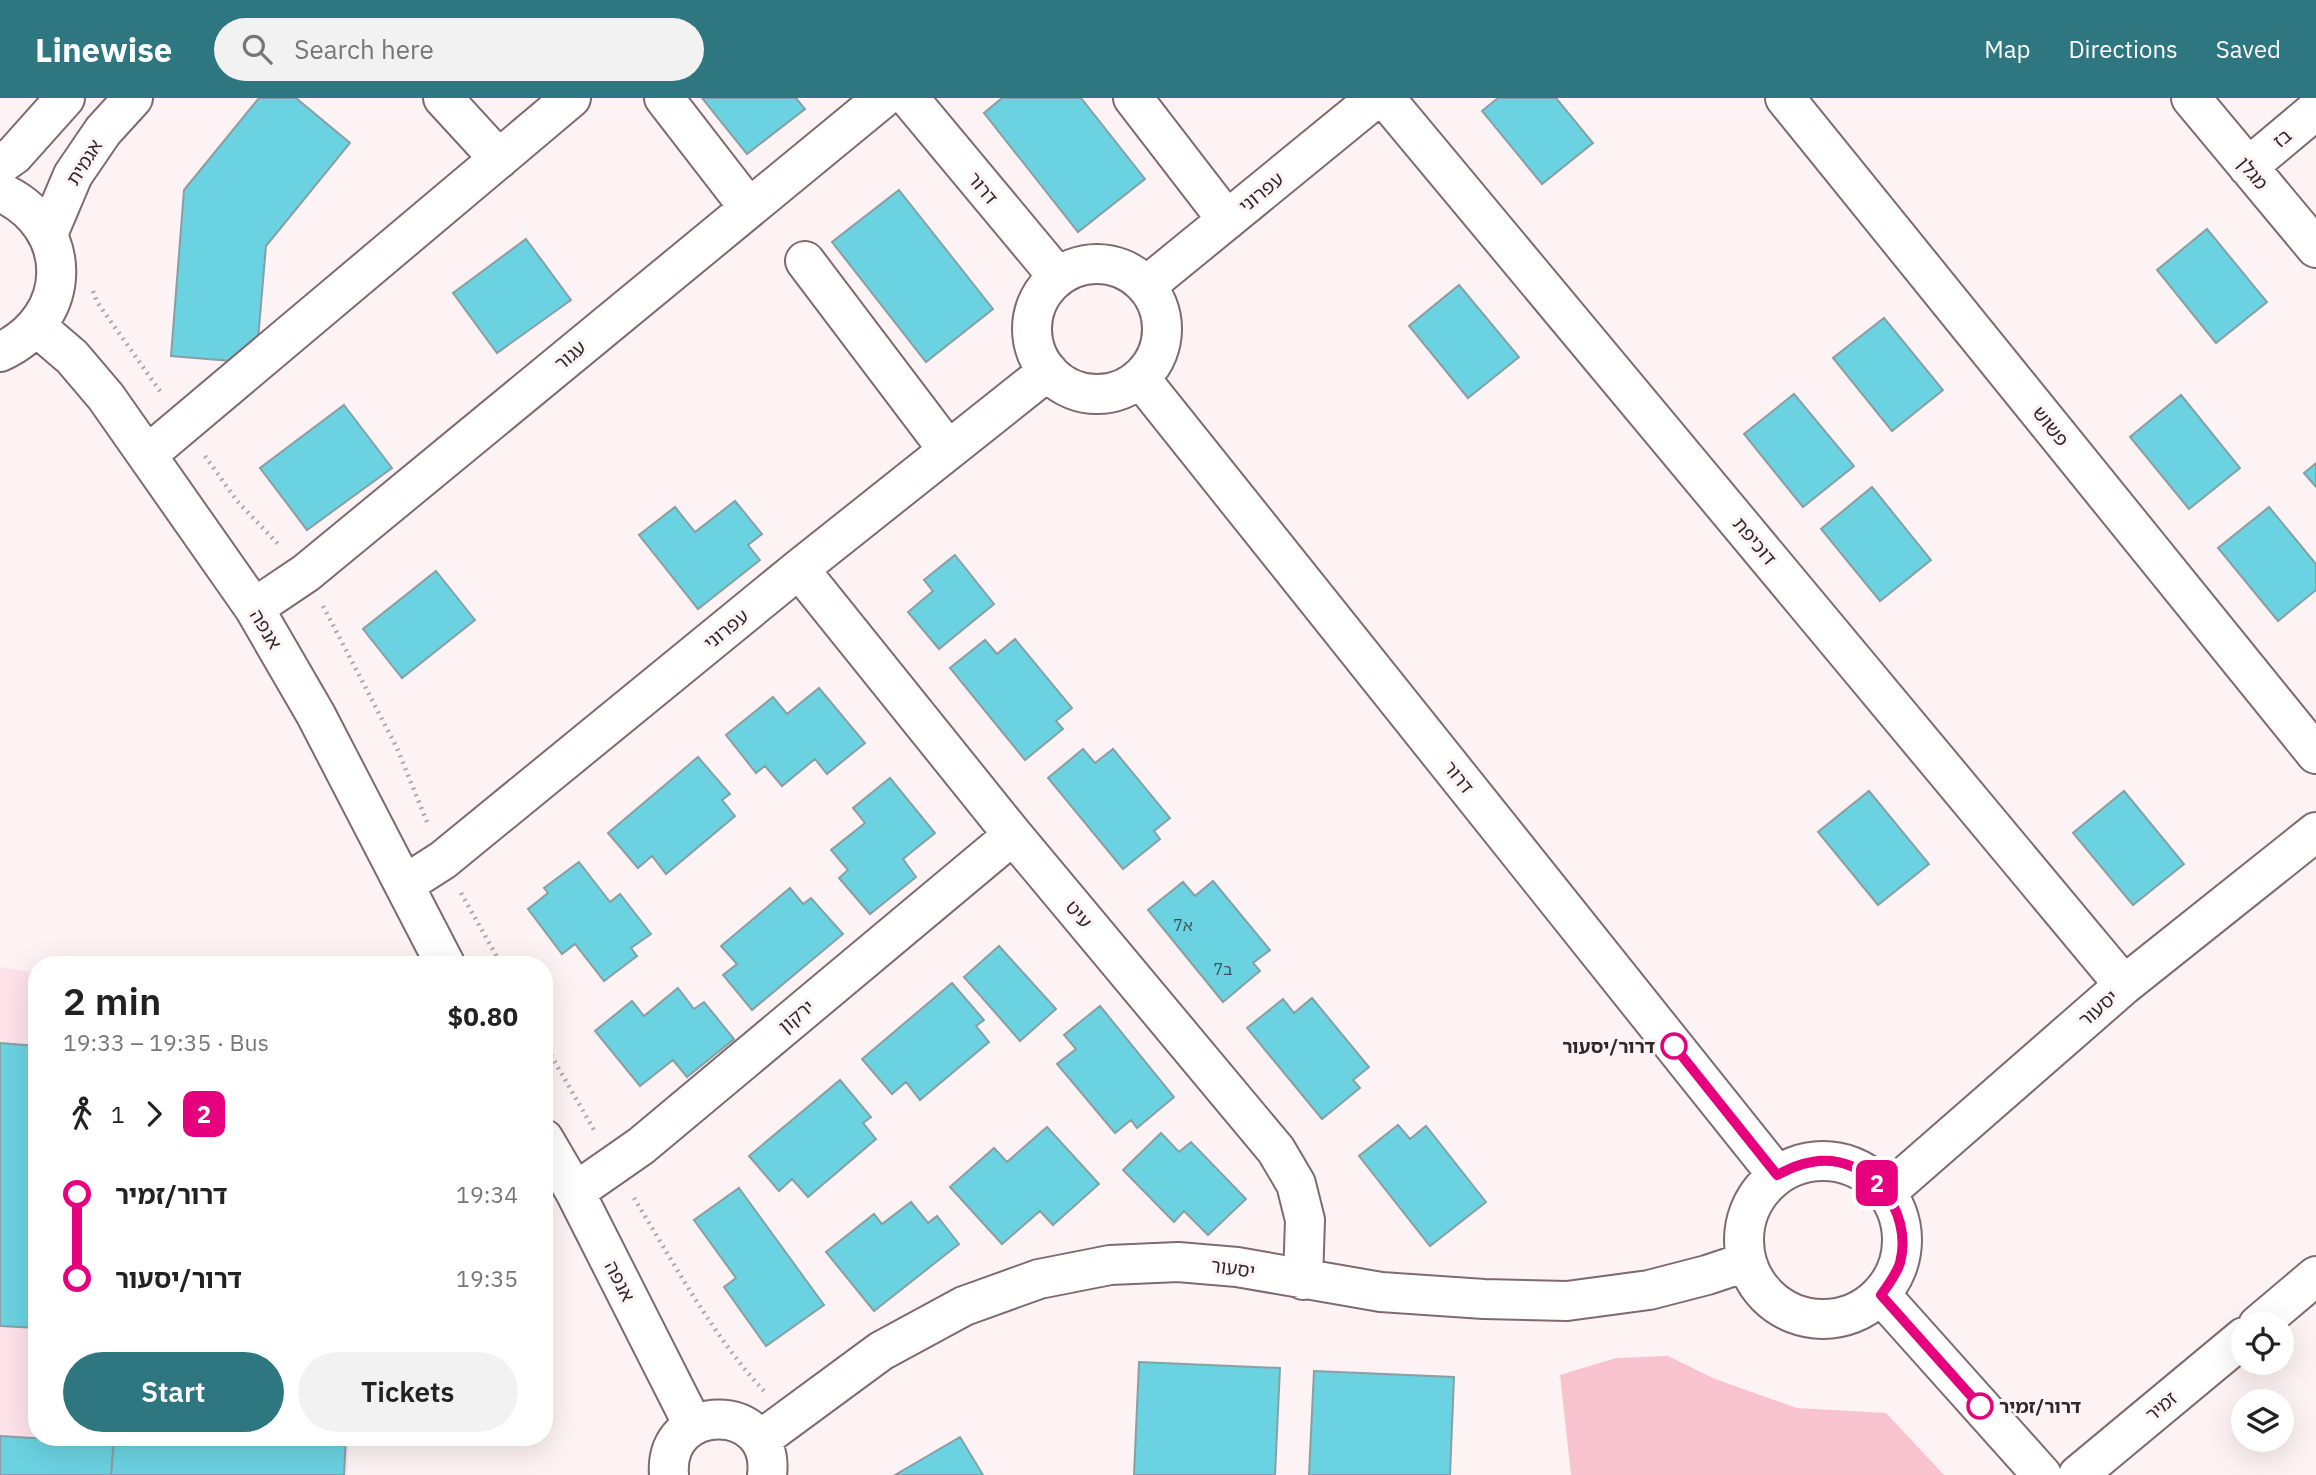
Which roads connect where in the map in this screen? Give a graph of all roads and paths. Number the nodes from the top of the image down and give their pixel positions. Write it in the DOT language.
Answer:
graph roads {
  1 [pos="65,98"];
  2 [pos="132,98"];
  3 [pos="443,98"];
  4 [pos="571,98"];
  5 [pos="664,98"];
  6 [pos="883,98"];
  7 [pos="909,98"];
  8 [pos="1133,98"];
  9 [pos="1376,98"];
  10 [pos="1385,98"];
  11 [pos="1785,98"];
  12 [pos="2191,98"];
  13 [pos="2316,110"];
  14 [pos="499,159"];
  15 [pos="0,165"];
  16 [pos="2248,167"];
  17 [pos="0,191"];
  18 [pos="750,208"];
  19 [pos="1227,219"];
  20 [pos="48,234"];
  21 [pos="2316,248"];
  22 [pos="805,261"];
  23 [pos="1058,277"];
  24 [pos="1146,286"];
  25 [pos="37,327"];
  26 [pos="0,352"];
  27 [pos="1048,371"];
  28 [pos="1140,378"];
  29 [pos="948,450"];
  30 [pos="147,455"];
  31 [pos="799,569"];
  32 [pos="254,608"];
  33 [pos="2316,754"];
  34 [pos="2316,832"];
  35 [pos="1013,835"];
  36 [pos="404,885"];
  37 [pos="441,956"];
  38 [pos="2124,985"];
  39 [pos="553,1059"];
  40 [pos="553,1154"];
  41 [pos="614,1164"];
  42 [pos="1777,1175"];
  43 [pos="575,1192"];
  44 [pos="1887,1192"];
  45 [pos="1746,1262"];
  46 [pos="2316,1276"];
  47 [pos="1303,1280"];
  48 [pos="1881,1295"];
  49 [pos="2273,1312"];
  50 [pos="2231,1347"];
  51 [pos="694,1425"];
  52 [pos="772,1445"];
  53 [pos="670,1475"];
  54 [pos="2042,1475"];
  55 [pos="2078,1475"];
  1 -- 15 [label="street"];
  2 -- 20 [label="street, אגמית"];
  3 -- 14 [label="street"];
  4 -- 14 [label="street"];
  5 -- 18 [label="street"];
  6 -- 18 [label="street, עגור"];
  7 -- 23 [label="street, דרור"];
  8 -- 19 [label="street"];
  9 -- 19 [label="street, עפרוני"];
  10 -- 38 [label="street, דוכיפת"];
  11 -- 33 [label="street, פשוש"];
  12 -- 16 [label="street, מגלן"];
  13 -- 16 [label="street, בז"];
  14 -- 30 [label="street"];
  16 -- 21 [label="street, מגלן"];
  17 -- 20 [label="street"];
  18 -- 32 [label="street, עגור"];
  19 -- 24 [label="street, עפרוני"];
  20 -- 25 [label="street"];
  22 -- 29 [label="street"];
  23 -- 24 [label="street"];
  23 -- 27 [label="street"];
  24 -- 28 [label="street"];
  25 -- 26 [label="street"];
  25 -- 30 [label="street, אנפה"];
  27 -- 28 [label="street"];
  27 -- 29 [label="street, עפרוני"];
  28 -- 42 [label="street, דרור"];
  29 -- 31 [label="street, עפרוני"];
  30 -- 32 [label="street, אנפה"];
  31 -- 35 [label="street, עיט"];
  31 -- 36 [label="street, עפרוני"];
  32 -- 36 [label="street, אנפה"];
  34 -- 38 [label="street, יסעור"];
  35 -- 41 [label="street, ירקון"];
  35 -- 47 [label="street, עיט"];
  36 -- 37 [label="street, אנפה"];
  38 -- 44 [label="street, יסעור"];
  39 -- 41 [label="path"];
  40 -- 43 [label="street, אנפה"];
  41 -- 43 [label="street, ירקון"];
  41 -- 52 [label="path"];
  42 -- 44 [label="street"];
  42 -- 45 [label="street"];
  43 -- 51 [label="street, אנפה"];
  44 -- 48 [label="street"];
  45 -- 47 [label="street, יסעור"];
  45 -- 48 [label="street"];
  46 -- 49 [label="street"];
  47 -- 52 [label="street, יסעור"];
  48 -- 54 [label="street"];
  50 -- 55 [label="street, זמיר"];
  51 -- 52 [label="street"];
  51 -- 53 [label="street"];
}
